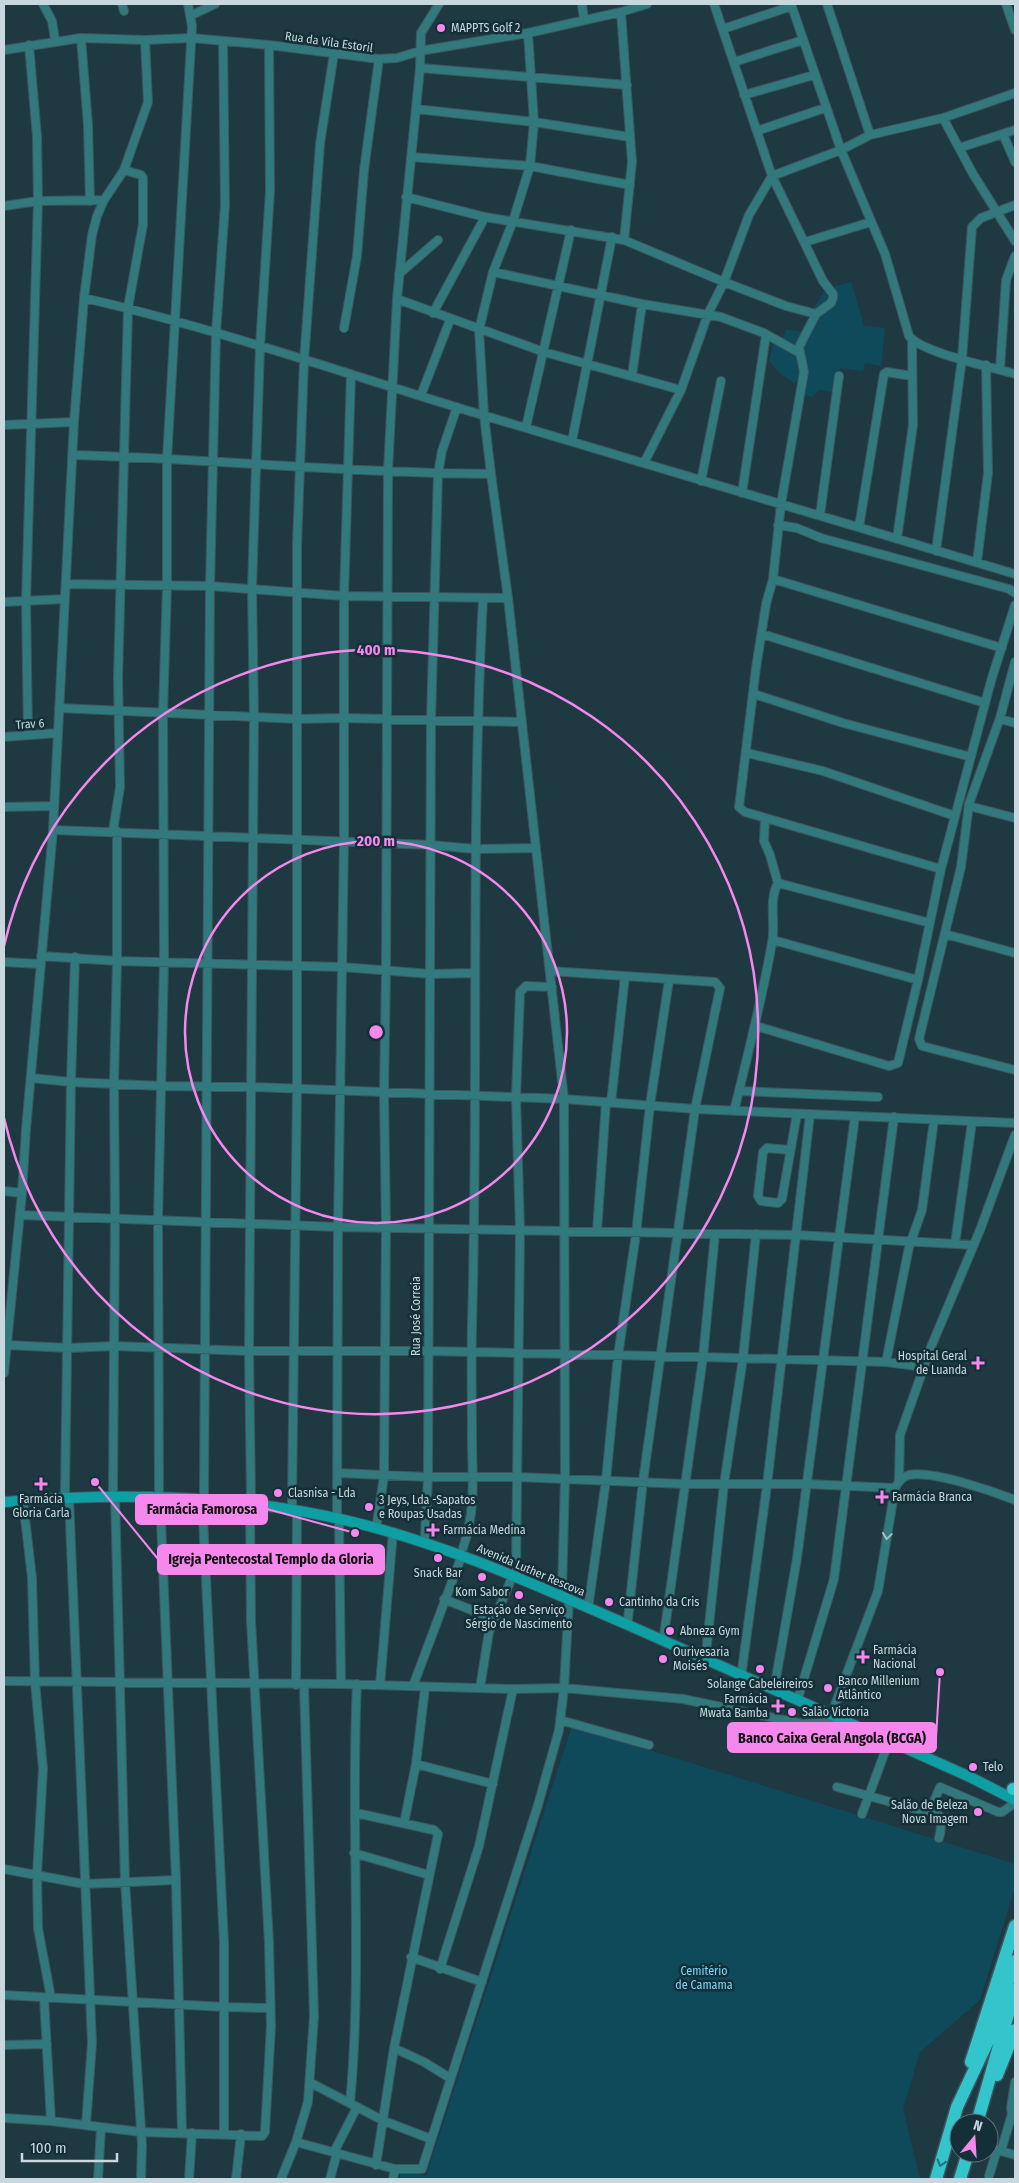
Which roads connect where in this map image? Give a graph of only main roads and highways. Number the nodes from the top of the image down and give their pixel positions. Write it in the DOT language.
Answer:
graph roads {
  1 [pos="67,1495"];
  2 [pos="4,1497"];
  3 [pos="4,1502"];
  4 [pos="338,1516"];
  5 [pos="463,1552"];
  6 [pos="514,1572"];
  7 [pos="1015,1794"];
  8 [pos="1015,1926"];
  9 [pos="1015,1961"];
  10 [pos="1015,1990"];
  11 [pos="1015,2030"];
  12 [pos="958,2107"];
  13 [pos="981,2113"];
  14 [pos="981,2113"];
  15 [pos="965,2163"];
  16 [pos="936,2179"];
  17 [pos="960,2179"];
  1 -- 2 [label="main road, Avenida Luther Rescova"];
  1 -- 3 [label="main road, Avenida Luther Rescova"];
  1 -- 4 [label="main road, Avenida Luther Rescova"];
  4 -- 5 [label="main road, Avenida Luther Rescova"];
  4 -- 5 [label="main road, Avenida Luther Rescova"];
  5 -- 6 [label="main road, Avenida Luther Rescova"];
  6 -- 7 [label="main road, Avenida Luther Rescova"];
  6 -- 7 [label="main road, Avenida Luther Rescova"];
  8 -- 12 [label="highway"];
  9 -- 12 [label="highway"];
  10 -- 13 [label="highway"];
  11 -- 14 [label="highway"];
  12 -- 16 [label="highway, one-way"];
  15 -- 17 [label="highway"];
}
